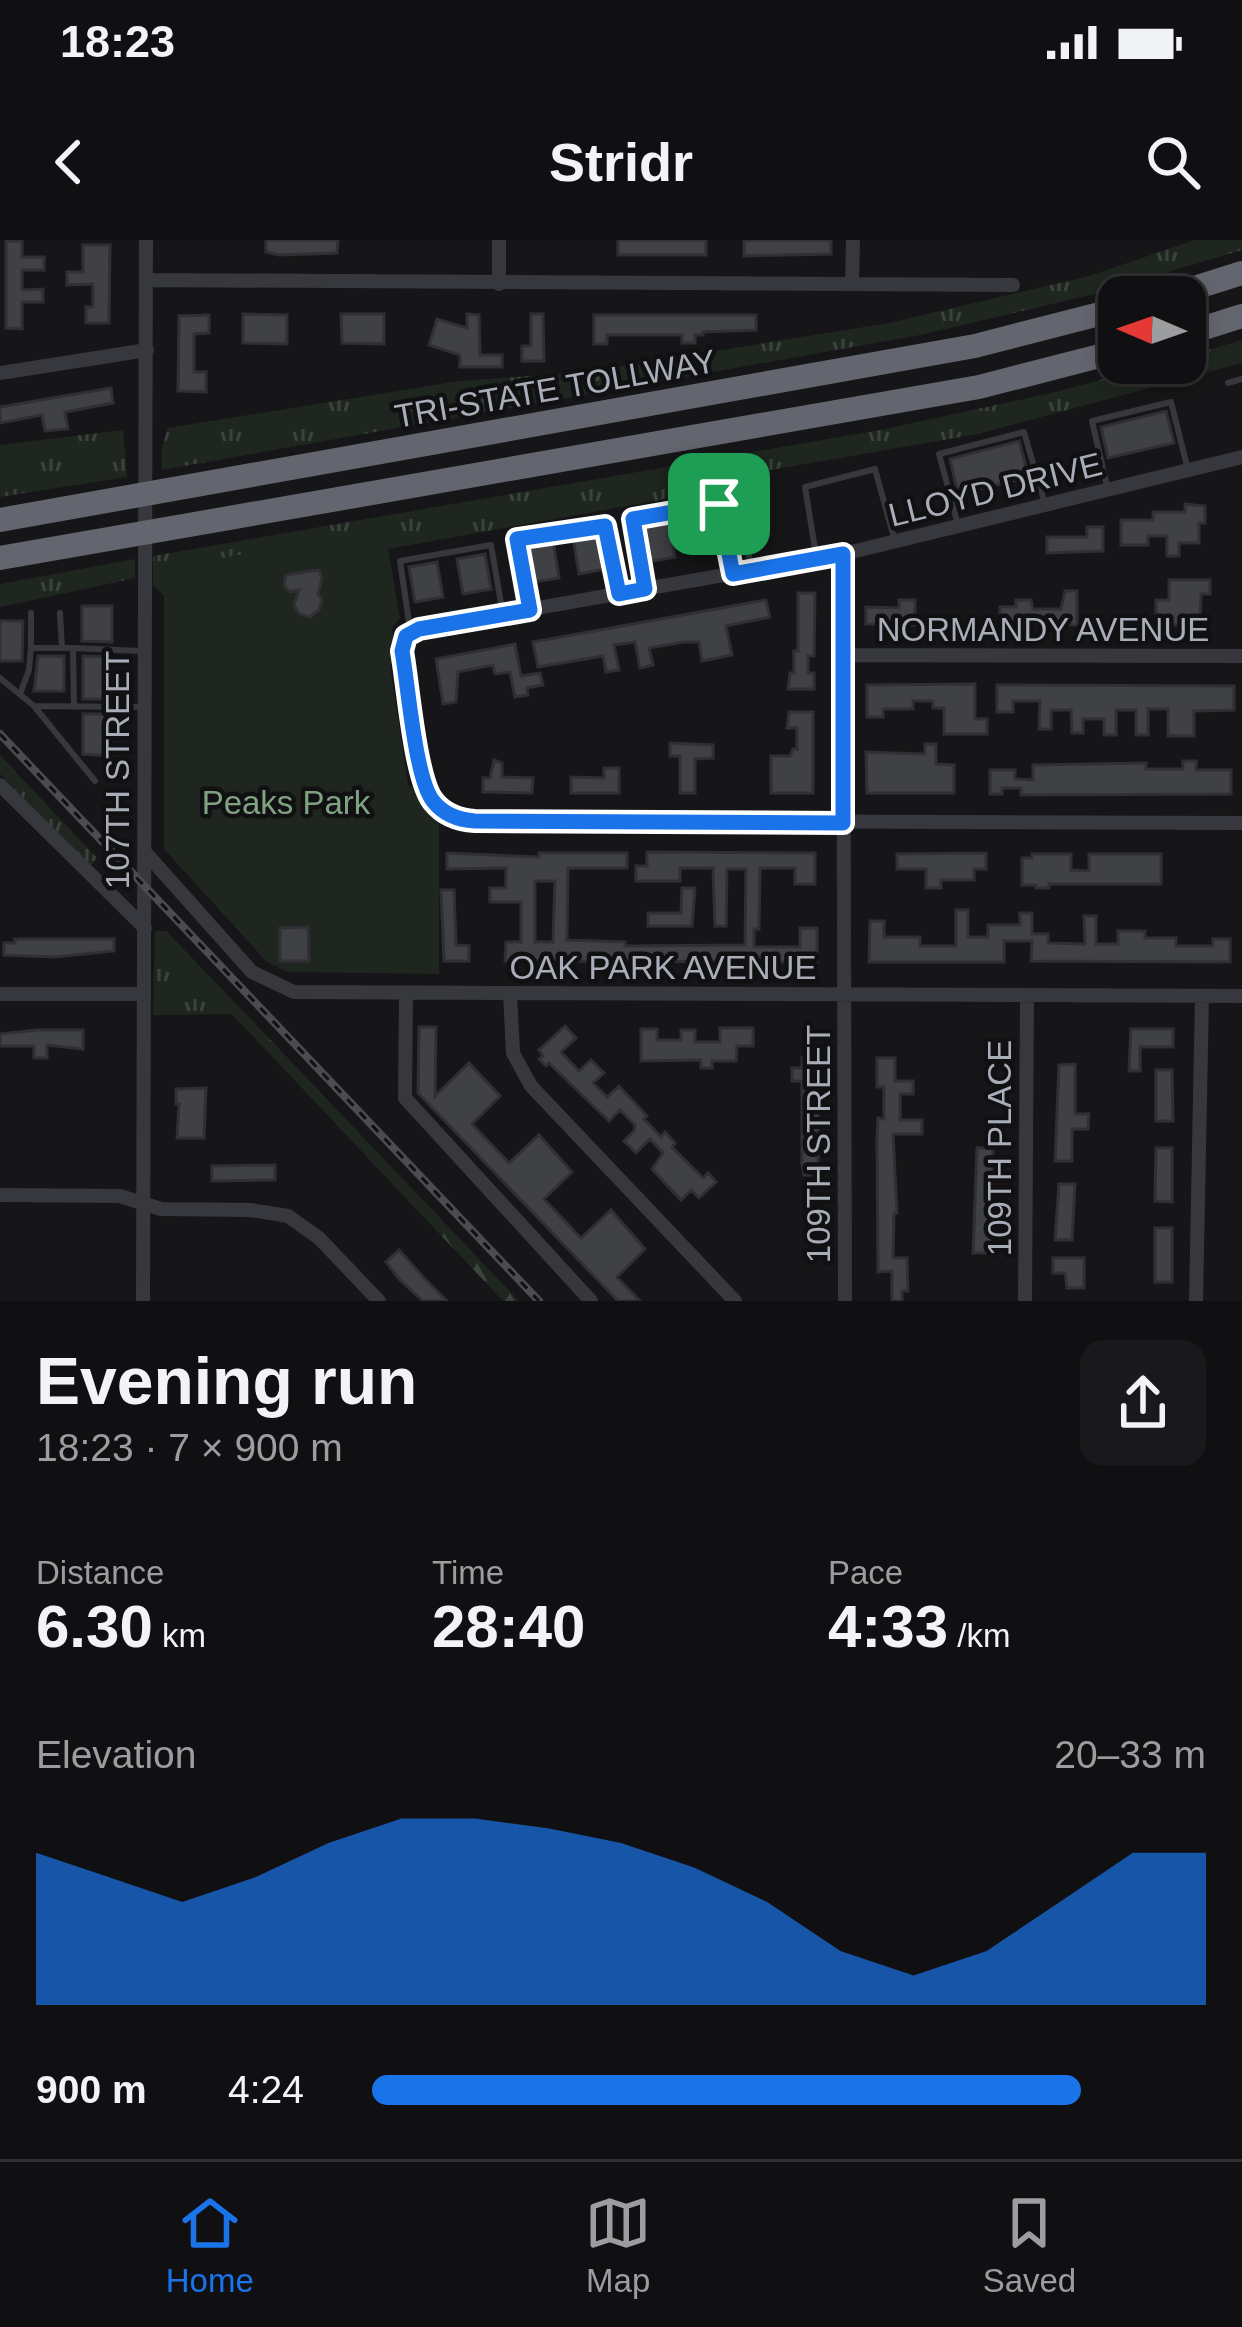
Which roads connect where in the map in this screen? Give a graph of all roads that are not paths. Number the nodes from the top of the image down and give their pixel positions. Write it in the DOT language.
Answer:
graph roads {
  1 [pos="146,240"];
  2 [pos="499,240"];
  3 [pos="853,240"];
  4 [pos="1242,273"];
  5 [pos="146,280"];
  6 [pos="499,284"];
  7 [pos="853,284"];
  8 [pos="1206,284"];
  9 [pos="1013,285"];
  10 [pos="1098,314"];
  11 [pos="1242,316"];
  12 [pos="1206,327"];
  13 [pos="147,350"];
  14 [pos="1098,356"];
  15 [pos="0,373"];
  16 [pos="1242,379"];
  17 [pos="1228,383"];
  18 [pos="1242,457"];
  19 [pos="1188,470"];
  20 [pos="1108,490"];
  21 [pos="754,499"];
  22 [pos="1045,505"];
  23 [pos="0,520"];
  24 [pos="958,526"];
  25 [pos="895,542"];
  26 [pos="843,554"];
  27 [pos="0,558"];
  28 [pos="817,559"];
  29 [pos="751,571"];
  30 [pos="733,574"];
  31 [pos="645,589"];
  32 [pos="619,594"];
  33 [pos="530,610"];
  34 [pos="31,613"];
  35 [pos="61,613"];
  36 [pos="503,614"];
  37 [pos="409,634"];
  38 [pos="31,648"];
  39 [pos="62,648"];
  40 [pos="73,648"];
  41 [pos="144,651"];
  42 [pos="844,655"];
  43 [pos="1242,656"];
  44 [pos="0,678"];
  45 [pos="20,694"];
  46 [pos="34,706"];
  47 [pos="74,706"];
  48 [pos="144,707"];
  49 [pos="95,781"];
  50 [pos="0,785"];
  51 [pos="843,823"];
  52 [pos="1242,823"];
  53 [pos="144,851"];
  54 [pos="145,928"];
  55 [pos="406,993"];
  56 [pos="0,994"];
  57 [pos="144,994"];
  58 [pos="510,994"];
  59 [pos="845,994"];
  60 [pos="1027,995"];
  61 [pos="1202,995"];
  62 [pos="1242,996"];
  63 [pos="0,1195"];
  64 [pos="143,1203"];
  65 [pos="143,1301"];
  66 [pos="379,1301"];
  67 [pos="591,1301"];
  68 [pos="735,1301"];
  69 [pos="845,1301"];
  70 [pos="1025,1301"];
  71 [pos="1196,1301"];
  1 -- 5 [label="street, 107TH STREET"];
  2 -- 6 [label="street"];
  3 -- 7 [label="street"];
  4 -- 8 [label="highway"];
  5 -- 6 [label="street"];
  5 -- 13 [label="street, 107TH STREET"];
  6 -- 7 [label="street"];
  7 -- 9 [label="street"];
  10 -- 23 [label="highway, TRI-STATE TOLLWAY"];
  11 -- 12 [label="highway"];
  13 -- 15 [label="street"];
  13 -- 41 [label="street, 107TH STREET"];
  14 -- 27 [label="highway"];
  16 -- 17 [label="lane"];
  18 -- 19 [label="street, LLOYD DRIVE"];
  19 -- 20 [label="street, LLOYD DRIVE"];
  19 -- 20 [label="lane"];
  20 -- 22 [label="street, LLOYD DRIVE"];
  21 -- 29 [label="lane"];
  22 -- 24 [label="street, LLOYD DRIVE"];
  22 -- 24 [label="lane"];
  24 -- 25 [label="street, LLOYD DRIVE"];
  25 -- 26 [label="street, LLOYD DRIVE"];
  25 -- 28 [label="lane"];
  26 -- 28 [label="street, LLOYD DRIVE"];
  26 -- 42 [label="street, 109TH STREET"];
  28 -- 29 [label="street, LLOYD DRIVE"];
  29 -- 30 [label="street, LLOYD DRIVE"];
  30 -- 31 [label="street, LLOYD DRIVE"];
  30 -- 31 [label="lane"];
  31 -- 32 [label="street, LLOYD DRIVE"];
  32 -- 33 [label="street, LLOYD DRIVE"];
  32 -- 33 [label="lane"];
  33 -- 36 [label="street, LLOYD DRIVE"];
  34 -- 38 [label="lane"];
  35 -- 39 [label="lane"];
  36 -- 37 [label="street, LLOYD DRIVE"];
  36 -- 37 [label="lane"];
  37 -- 51 [label="street"];
  38 -- 39 [label="lane"];
  38 -- 45 [label="lane"];
  39 -- 40 [label="lane"];
  40 -- 41 [label="lane"];
  40 -- 47 [label="lane"];
  41 -- 48 [label="street, 107TH STREET"];
  42 -- 43 [label="street, NORMANDY AVENUE"];
  42 -- 51 [label="street, 109TH STREET"];
  44 -- 45 [label="lane"];
  45 -- 46 [label="lane"];
  46 -- 47 [label="lane"];
  46 -- 49 [label="lane"];
  47 -- 48 [label="lane"];
  48 -- 53 [label="street, 107TH STREET"];
  50 -- 54 [label="street"];
  51 -- 52 [label="street"];
  51 -- 59 [label="street, 109TH STREET"];
  53 -- 54 [label="street, 107TH STREET"];
  53 -- 55 [label="street, OAK PARK AVENUE"];
  54 -- 57 [label="street, 107TH STREET"];
  55 -- 58 [label="street, OAK PARK AVENUE"];
  55 -- 67 [label="street"];
  56 -- 57 [label="street"];
  57 -- 64 [label="street, 107TH STREET"];
  58 -- 59 [label="street, OAK PARK AVENUE"];
  58 -- 68 [label="street"];
  59 -- 60 [label="street, OAK PARK AVENUE"];
  59 -- 69 [label="street, 109TH STREET"];
  60 -- 61 [label="street, OAK PARK AVENUE"];
  60 -- 70 [label="street, 109TH PLACE"];
  61 -- 62 [label="street, OAK PARK AVENUE"];
  61 -- 71 [label="street"];
  63 -- 64 [label="street"];
  64 -- 65 [label="street, 107TH STREET"];
  64 -- 66 [label="street"];
}
